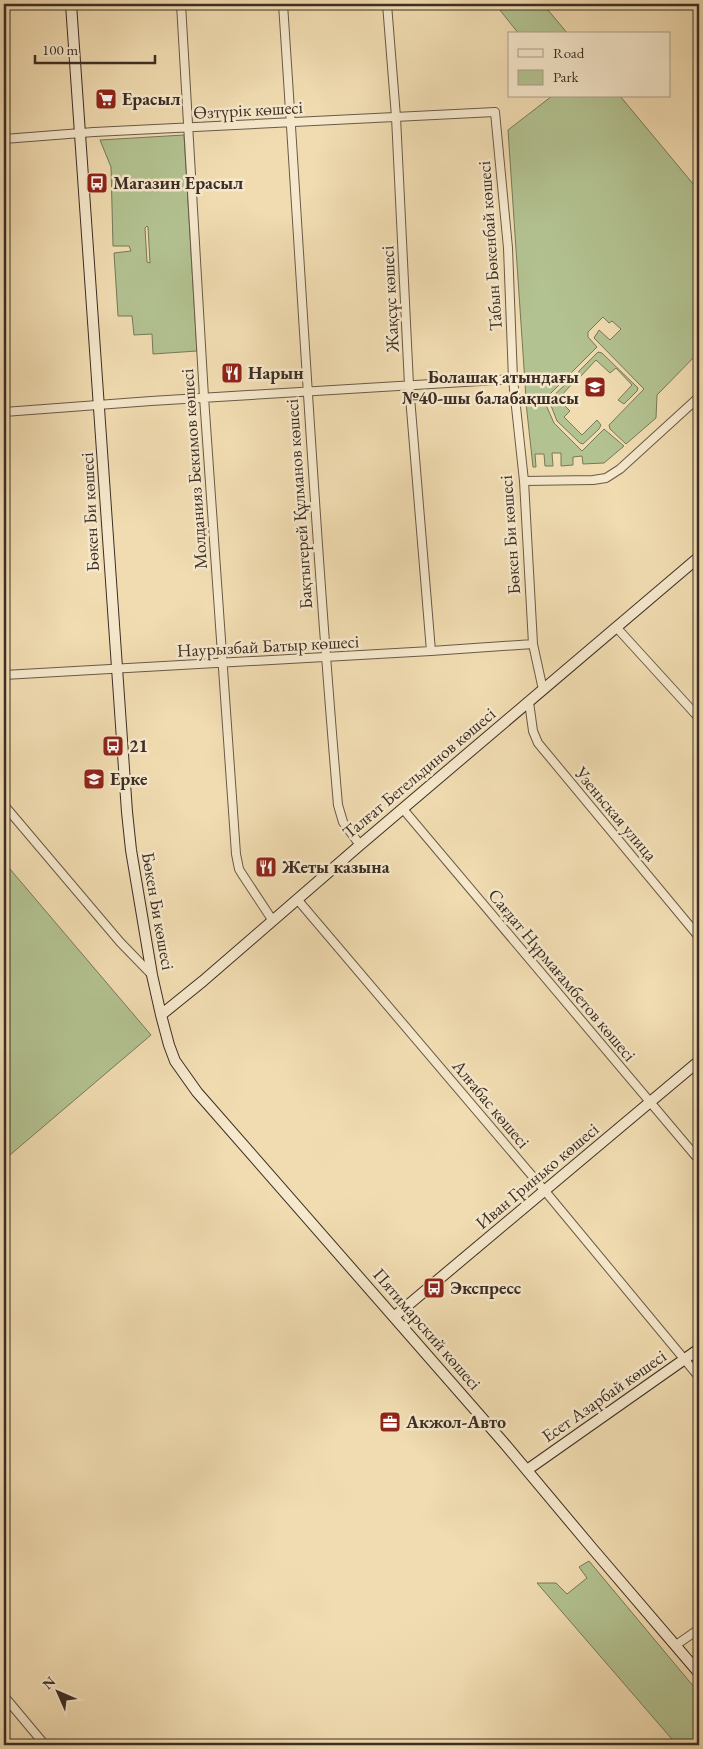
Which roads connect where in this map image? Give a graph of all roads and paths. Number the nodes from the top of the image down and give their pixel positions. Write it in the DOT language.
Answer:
graph roads {
  1 [pos="71,4"];
  2 [pos="180,4"];
  3 [pos="283,4"];
  4 [pos="387,4"];
  5 [pos="495,112"];
  6 [pos="396,117"];
  7 [pos="291,122"];
  8 [pos="188,128"];
  9 [pos="81,133"];
  10 [pos="4,139"];
  11 [pos="513,378"];
  12 [pos="409,386"];
  13 [pos="306,391"];
  14 [pos="204,397"];
  15 [pos="699,397"];
  16 [pos="100,405"];
  17 [pos="4,412"];
  18 [pos="524,481"];
  19 [pos="699,557"];
  20 [pos="617,628"];
  21 [pos="533,644"];
  22 [pos="431,651"];
  23 [pos="325,658"];
  24 [pos="222,663"];
  25 [pos="116,670"];
  26 [pos="4,675"];
  27 [pos="543,690"];
  28 [pos="529,702"];
  29 [pos="699,718"];
  30 [pos="4,805"];
  31 [pos="403,809"];
  32 [pos="360,845"];
  33 [pos="297,899"];
  34 [pos="273,921"];
  35 [pos="699,937"];
  36 [pos="152,975"];
  37 [pos="161,1015"];
  38 [pos="170,1050"];
  39 [pos="699,1061"];
  40 [pos="651,1102"];
  41 [pos="699,1160"];
  42 [pos="545,1191"];
  43 [pos="395,1316"];
  44 [pos="699,1349"];
  45 [pos="684,1359"];
  46 [pos="699,1377"];
  47 [pos="527,1470"];
  48 [pos="699,1629"];
  49 [pos="676,1645"];
  50 [pos="699,1673"];
  51 [pos="4,1696"];
  52 [pos="45,1745"];
  1 -- 9 [label="street, Бөкен Би көшесі"];
  2 -- 8 [label="street, Молданияз Бекимов көшесі"];
  3 -- 7 [label="street, Бақтыгерей Құлманов көшесі"];
  4 -- 6 [label="street, Жақсұс көшесі"];
  5 -- 6 [label="street, Өзтүрік көшесі"];
  5 -- 11 [label="street, Табын Бөкенбай көшесі"];
  6 -- 7 [label="street, Өзтүрік көшесі"];
  6 -- 12 [label="street, Жақсұс көшесі"];
  7 -- 8 [label="street, Өзтүрік көшесі"];
  7 -- 13 [label="street, Бақтыгерей Құлманов көшесі"];
  8 -- 9 [label="street, Өзтүрік көшесі"];
  8 -- 14 [label="street, Молданияз Бекимов көшесі"];
  9 -- 10 [label="street, Өзтүрік көшесі"];
  9 -- 16 [label="street, Бөкен Би көшесі"];
  11 -- 12 [label="street"];
  11 -- 18 [label="street, Бөкен Би көшесі"];
  12 -- 13 [label="street"];
  12 -- 22 [label="street, Жақсұс көшесі"];
  13 -- 14 [label="street"];
  13 -- 23 [label="street, Бақтыгерей Құлманов көшесі"];
  14 -- 16 [label="street"];
  14 -- 24 [label="street, Молданияз Бекимов көшесі"];
  15 -- 18 [label="street"];
  16 -- 17 [label="street"];
  16 -- 25 [label="street, Бөкен Би көшесі"];
  18 -- 21 [label="street, Бөкен Би көшесі"];
  19 -- 20 [label="street, Талғат Бегельдинов көшесі"];
  20 -- 27 [label="street, Талғат Бегельдинов көшесі"];
  20 -- 29 [label="street"];
  21 -- 22 [label="street, Наурызбай Батыр көшесі"];
  21 -- 27 [label="street, Бөкен Би көшесі"];
  22 -- 23 [label="street, Наурызбай Батыр көшесі"];
  23 -- 24 [label="street, Наурызбай Батыр көшесі"];
  23 -- 32 [label="street, Бақтыгерей Құлманов көшесі"];
  24 -- 25 [label="street, Наурызбай Батыр көшесі"];
  24 -- 34 [label="street, Молданияз Бекимов көшесі"];
  25 -- 26 [label="street, Наурызбай Батыр көшесі"];
  25 -- 36 [label="street, Бөкен Би көшесі"];
  27 -- 28 [label="street, Талғат Бегельдинов көшесі"];
  28 -- 31 [label="street, Талғат Бегельдинов көшесі"];
  28 -- 35 [label="street, Узеньская улица"];
  30 -- 36 [label="street"];
  31 -- 32 [label="street, Талғат Бегельдинов көшесі"];
  31 -- 40 [label="street, Сағдат Нұрмағамбетов көшесі"];
  32 -- 33 [label="street, Талғат Бегельдинов көшесі"];
  33 -- 34 [label="street, Талғат Бегельдинов көшесі"];
  33 -- 42 [label="street, Алғабас көшесі"];
  34 -- 37 [label="street, Талғат Бегельдинов көшесі"];
  36 -- 37 [label="street, Бөкен Би көшесі"];
  37 -- 38 [label="street, Бөкен Би көшесі"];
  38 -- 43 [label="street, Пятимарский көшесі"];
  39 -- 40 [label="street, Иван Гринько көшесі"];
  40 -- 41 [label="street, Сағдат Нұрмағамбетов көшесі"];
  40 -- 42 [label="street, Иван Гринько көшесі"];
  42 -- 43 [label="street, Иван Гринько көшесі"];
  42 -- 45 [label="street, Алғабас көшесі"];
  43 -- 47 [label="street, Пятимарский көшесі"];
  44 -- 45 [label="street, Есет Азарбай көшесі"];
  45 -- 46 [label="street, Алғабас көшесі"];
  45 -- 47 [label="street, Есет Азарбай көшесі"];
  47 -- 49 [label="street, Пятимарский көшесі"];
  48 -- 49 [label="street"];
  49 -- 50 [label="street, Пятимарский көшесі"];
  51 -- 52 [label="street"];
}
